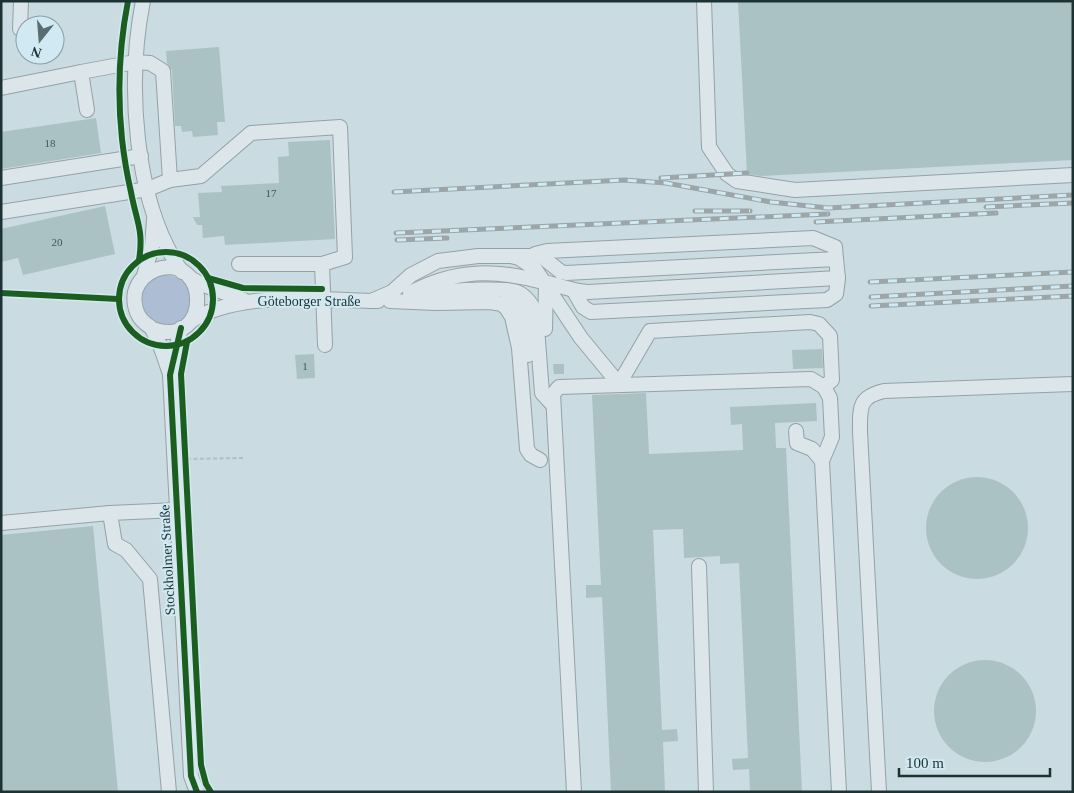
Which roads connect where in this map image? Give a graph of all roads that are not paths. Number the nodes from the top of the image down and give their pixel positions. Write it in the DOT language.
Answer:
graph roads {
  1 [pos="21,1"];
  2 [pos="143,1"];
  3 [pos="704,1"];
  4 [pos="20,15"];
  5 [pos="135,62"];
  6 [pos="81,72"];
  7 [pos="1,88"];
  8 [pos="87,110"];
  9 [pos="141,156"];
  10 [pos="1073,175"];
  11 [pos="1,178"];
  12 [pos="170,180"];
  13 [pos="148,189"];
  14 [pos="1,212"];
  15 [pos="154,217"];
  16 [pos="535,254"];
  17 [pos="511,256"];
  18 [pos="836,259"];
  19 [pos="239,264"];
  20 [pos="322,264"];
  21 [pos="185,274"];
  22 [pos="144,276"];
  23 [pos="838,278"];
  24 [pos="545,284"];
  25 [pos="494,290"];
  26 [pos="574,291"];
  27 [pos="410,293"];
  28 [pos="248,300"];
  29 [pos="323,300"];
  30 [pos="371,301"];
  31 [pos="390,301"];
  32 [pos="186,324"];
  33 [pos="153,329"];
  34 [pos="325,345"];
  35 [pos="170,376"];
  36 [pos="619,384"];
  37 [pos="1073,384"];
  38 [pos="824,387"];
  39 [pos="559,388"];
  40 [pos="552,405"];
  41 [pos="796,431"];
  42 [pos="540,460"];
  43 [pos="822,461"];
  44 [pos="556,471"];
  45 [pos="177,510"];
  46 [pos="110,513"];
  47 [pos="1,522"];
  48 [pos="699,566"];
  49 [pos="169,792"];
  50 [pos="197,792"];
  51 [pos="574,792"];
  52 [pos="706,792"];
  53 [pos="839,792"];
  54 [pos="879,792"];
  1 -- 4 [label="street"];
  2 -- 5 [label="street, Stockholmer Straße"];
  3 -- 10 [label="street"];
  5 -- 6 [label="street"];
  5 -- 9 [label="street, Stockholmer Straße"];
  5 -- 12 [label="street"];
  6 -- 7 [label="street"];
  6 -- 8 [label="street"];
  9 -- 11 [label="street"];
  9 -- 13 [label="street, Stockholmer Straße"];
  12 -- 13 [label="street"];
  12 -- 20 [label="street"];
  13 -- 14 [label="street"];
  13 -- 15 [label="street, Stockholmer Straße"];
  15 -- 21 [label="street, Stockholmer Straße"];
  15 -- 22 [label="street, Stockholmer Straße"];
  16 -- 17 [label="street"];
  16 -- 18 [label="street"];
  16 -- 18 [label="street"];
  17 -- 24 [label="street"];
  17 -- 30 [label="street"];
  18 -- 23 [label="street"];
  19 -- 20 [label="street"];
  20 -- 29 [label="street"];
  21 -- 22 [label="street"];
  21 -- 28 [label="street, Göteborger Straße"];
  21 -- 32 [label="street, Stockholmer Straße"];
  22 -- 33 [label="street, Stockholmer Straße"];
  23 -- 26 [label="street"];
  23 -- 26 [label="street"];
  24 -- 26 [label="street"];
  24 -- 27 [label="street"];
  24 -- 36 [label="street"];
  24 -- 39 [label="street"];
  25 -- 27 [label="street"];
  25 -- 40 [label="street"];
  25 -- 42 [label="street"];
  27 -- 31 [label="street"];
  28 -- 29 [label="street, Göteborger Straße"];
  28 -- 32 [label="street, Göteborger Straße"];
  29 -- 30 [label="street, Göteborger Straße"];
  29 -- 34 [label="street"];
  30 -- 31 [label="street, Göteborger Straße"];
  31 -- 42 [label="street, Göteborger Straße"];
  32 -- 33 [label="street"];
  32 -- 35 [label="street, Stockholmer Straße"];
  33 -- 35 [label="street, Stockholmer Straße"];
  35 -- 45 [label="street, Stockholmer Straße"];
  36 -- 38 [label="street"];
  36 -- 38 [label="street"];
  36 -- 39 [label="street"];
  37 -- 54 [label="street"];
  38 -- 43 [label="street"];
  39 -- 40 [label="street"];
  40 -- 44 [label="street"];
  41 -- 43 [label="street"];
  42 -- 44 [label="street"];
  43 -- 53 [label="street"];
  44 -- 51 [label="street"];
  45 -- 46 [label="street"];
  45 -- 50 [label="street, Stockholmer Straße"];
  46 -- 47 [label="street"];
  46 -- 49 [label="street"];
  48 -- 52 [label="street"];
}
